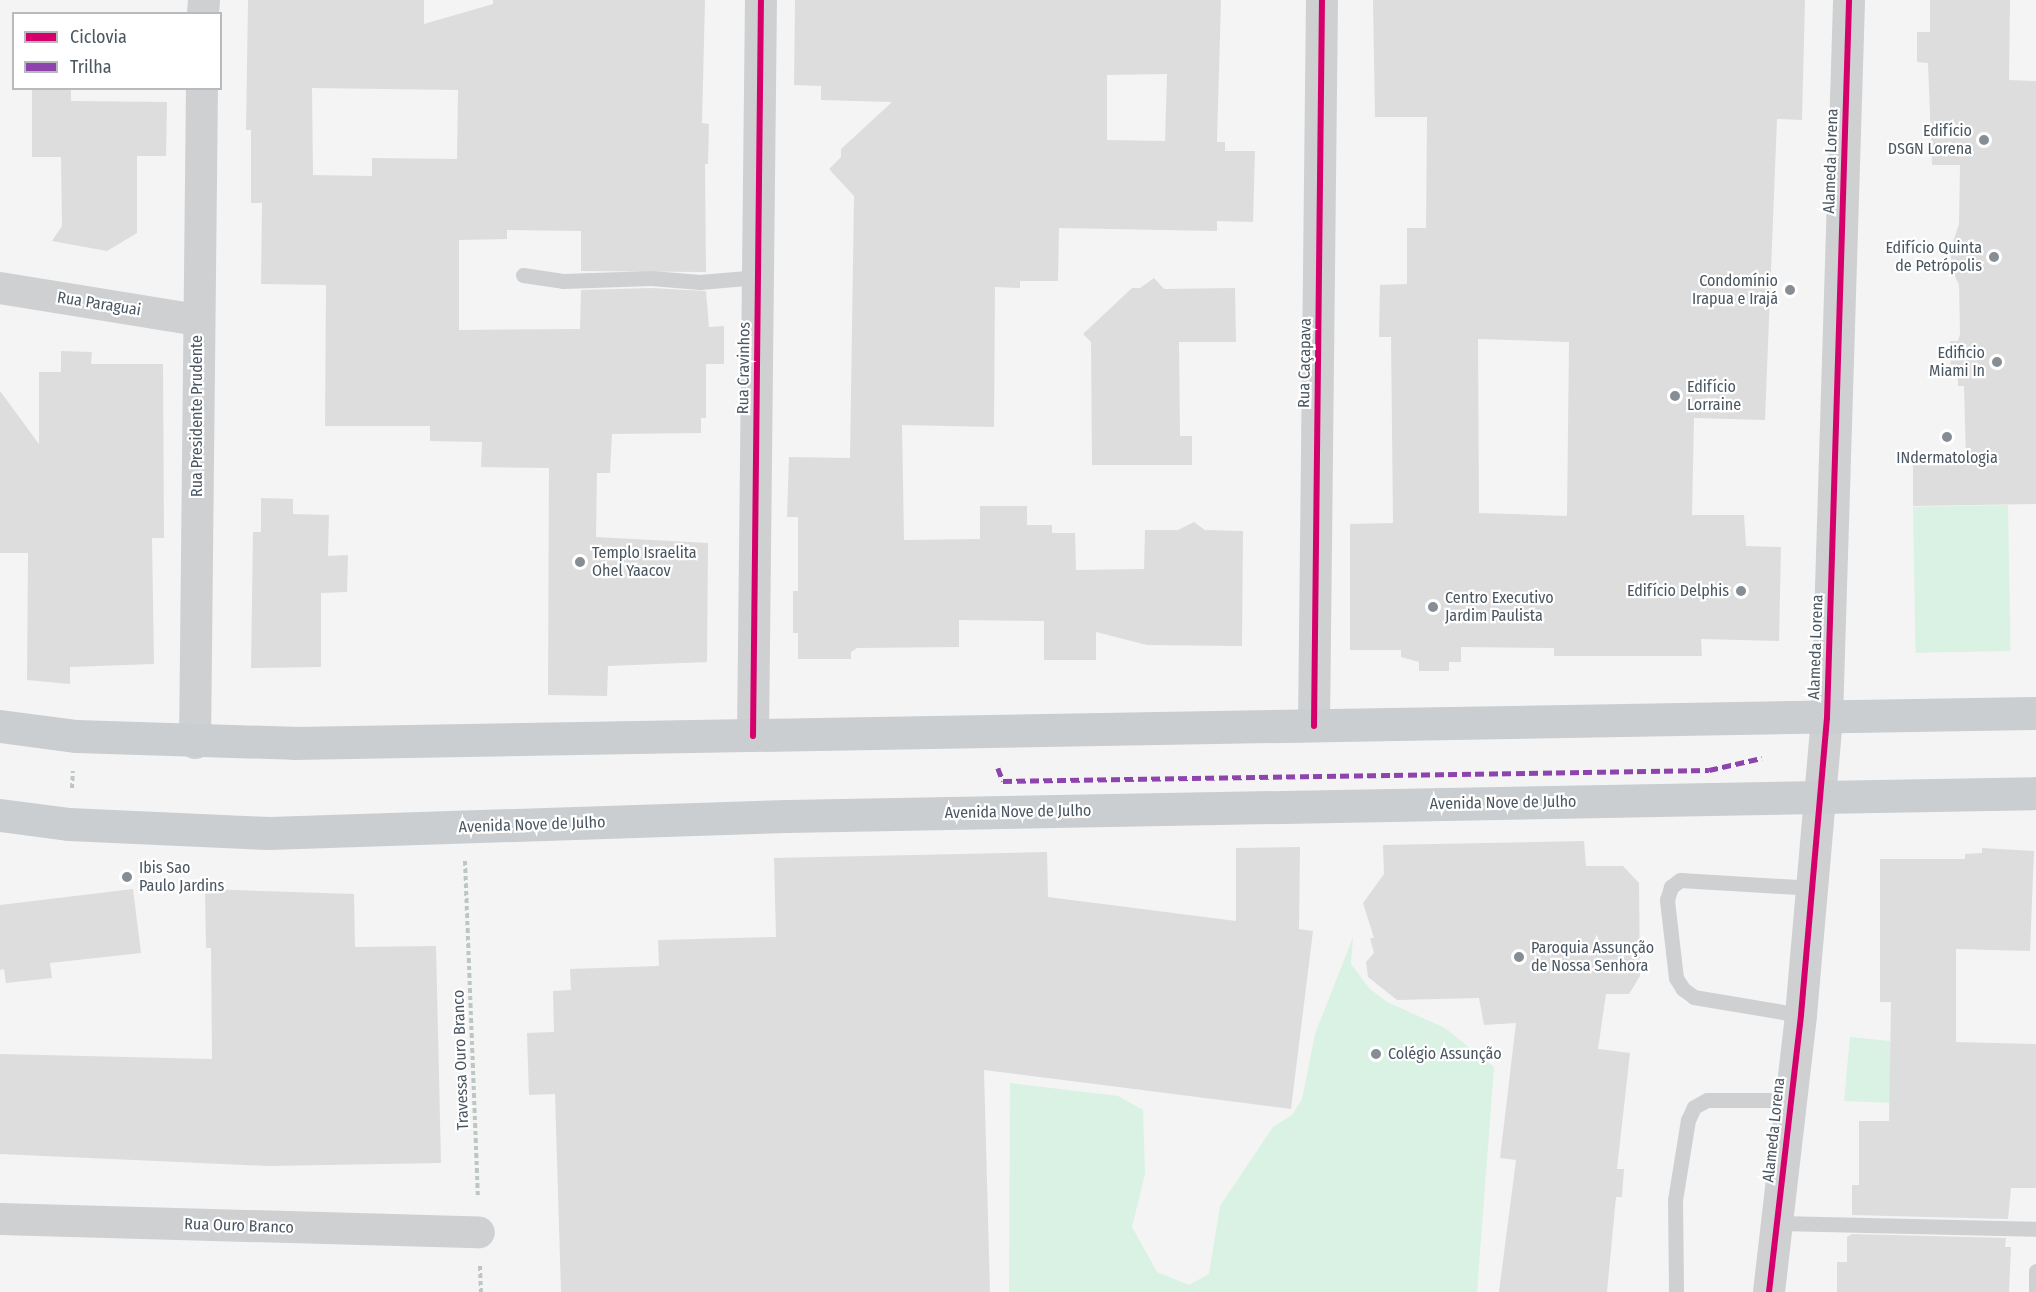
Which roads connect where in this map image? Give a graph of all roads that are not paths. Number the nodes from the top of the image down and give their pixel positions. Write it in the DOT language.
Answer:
graph roads {
  1 [pos="761,0"];
  2 [pos="1322,0"];
  3 [pos="1849,0"];
  4 [pos="202,90"];
  5 [pos="523,275"];
  6 [pos="758,277"];
  7 [pos="0,288"];
  8 [pos="197,320"];
  9 [pos="2036,712"];
  10 [pos="1827,718"];
  11 [pos="0,726"];
  12 [pos="1314,726"];
  13 [pos="753,736"];
  14 [pos="195,743"];
  15 [pos="2036,793"];
  16 [pos="1820,798"];
  17 [pos="0,815"];
  18 [pos="1814,888"];
  19 [pos="1802,1015"];
  20 [pos="1791,1100"];
  21 [pos="0,1219"];
  22 [pos="1778,1223"];
  23 [pos="2036,1229"];
  24 [pos="479,1232"];
  25 [pos="2036,1271"];
  26 [pos="1676,1292"];
  27 [pos="1769,1292"];
  28 [pos="2036,1292"];
  1 -- 6 [label="street, Rua Cravinhos"];
  2 -- 12 [label="street, Rua Caçapava"];
  3 -- 10 [label="street, Alameda Lorena"];
  4 -- 8 [label="street, Rua Presidente Prudente"];
  5 -- 6 [label="lane"];
  6 -- 13 [label="street, Rua Cravinhos"];
  7 -- 8 [label="street, Rua Paraguai"];
  8 -- 14 [label="street, Rua Presidente Prudente"];
  9 -- 10 [label="main road"];
  10 -- 12 [label="main road"];
  10 -- 16 [label="street, Alameda Lorena"];
  11 -- 14 [label="main road"];
  12 -- 13 [label="main road"];
  13 -- 14 [label="main road"];
  15 -- 16 [label="main road, Avenida Nove de Julho"];
  16 -- 17 [label="main road, Avenida Nove de Julho"];
  16 -- 18 [label="street, Alameda Lorena"];
  18 -- 19 [label="street, Alameda Lorena"];
  18 -- 19 [label="lane"];
  19 -- 20 [label="street, Alameda Lorena"];
  20 -- 22 [label="street, Alameda Lorena"];
  20 -- 26 [label="lane"];
  21 -- 24 [label="street, Rua Ouro Branco"];
  22 -- 23 [label="lane"];
  22 -- 27 [label="street, Alameda Lorena"];
  25 -- 28 [label="lane"];
}
